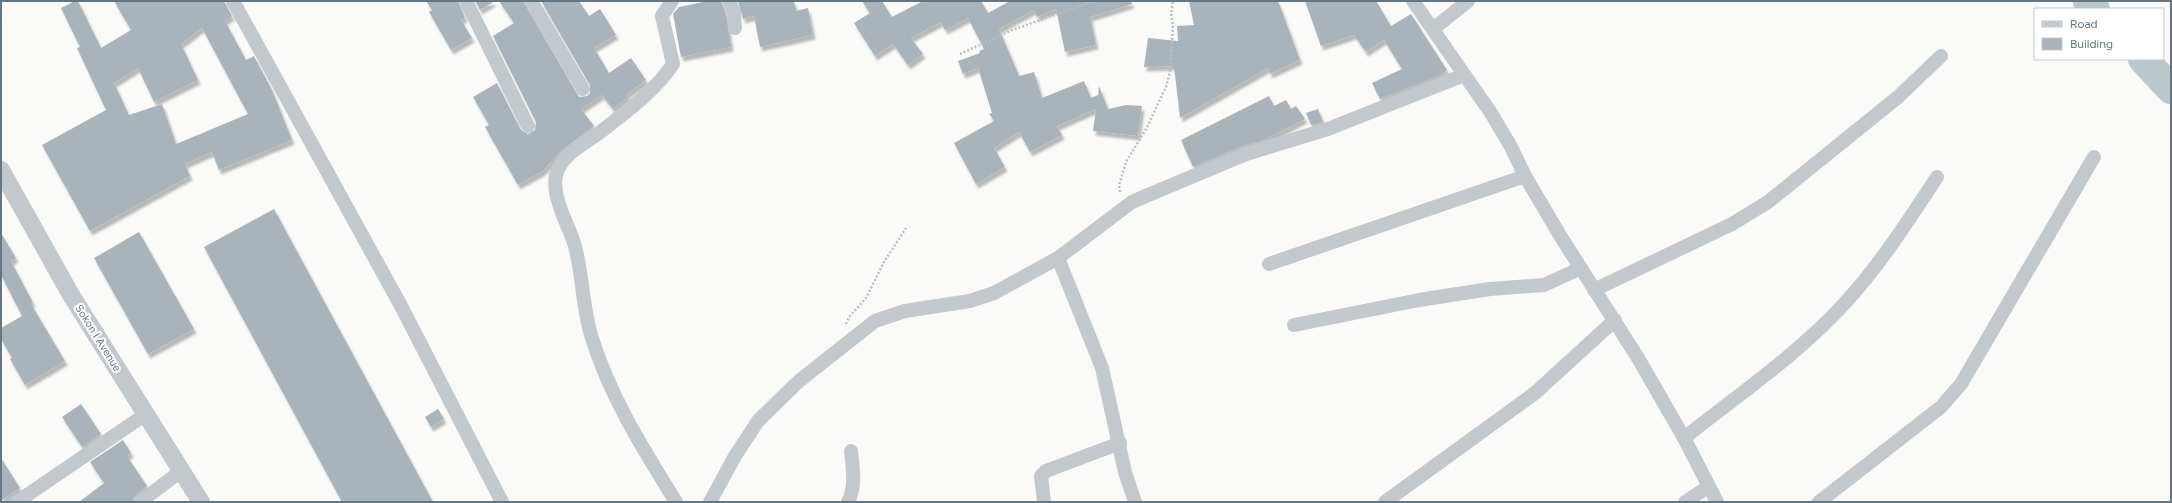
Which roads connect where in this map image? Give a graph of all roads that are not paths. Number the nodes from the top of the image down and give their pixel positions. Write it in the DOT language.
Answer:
graph roads {
  1 [pos="233,1"];
  2 [pos="466,1"];
  3 [pos="531,1"];
  4 [pos="672,1"];
  5 [pos="729,1"];
  6 [pos="1413,1"];
  7 [pos="1468,1"];
  8 [pos="735,28"];
  9 [pos="1433,29"];
  10 [pos="1942,56"];
  11 [pos="1464,75"];
  12 [pos="583,89"];
  13 [pos="528,126"];
  14 [pos="2094,157"];
  15 [pos="1,170"];
  16 [pos="1525,176"];
  17 [pos="1936,177"];
  18 [pos="1058,258"];
  19 [pos="1269,264"];
  20 [pos="1581,268"];
  21 [pos="1594,290"];
  22 [pos="1614,320"];
  23 [pos="1294,325"];
  24 [pos="146,414"];
  25 [pos="1684,438"];
  26 [pos="1120,443"];
  27 [pos="851,451"];
  28 [pos="181,471"];
  29 [pos="1708,487"];
  30 [pos="17,502"];
  31 [pos="140,502"];
  32 [pos="201,502"];
  33 [pos="502,502"];
  34 [pos="676,502"];
  35 [pos="710,502"];
  36 [pos="848,502"];
  37 [pos="1044,502"];
  38 [pos="1135,502"];
  39 [pos="1385,502"];
  40 [pos="1685,502"];
  41 [pos="1717,502"];
  42 [pos="1819,502"];
  1 -- 33 [label="street"];
  2 -- 13 [label="street"];
  3 -- 12 [label="street"];
  4 -- 34 [label="street"];
  5 -- 8 [label="street"];
  6 -- 9 [label="street"];
  7 -- 9 [label="street"];
  9 -- 11 [label="street"];
  10 -- 21 [label="street"];
  11 -- 16 [label="street"];
  11 -- 18 [label="street"];
  14 -- 42 [label="street"];
  15 -- 24 [label="street, Sokon I Avenue"];
  16 -- 19 [label="street"];
  16 -- 20 [label="street"];
  17 -- 25 [label="street"];
  18 -- 26 [label="street"];
  18 -- 35 [label="street"];
  20 -- 21 [label="street"];
  20 -- 23 [label="street"];
  21 -- 22 [label="street"];
  22 -- 25 [label="street"];
  22 -- 39 [label="street"];
  24 -- 28 [label="street, Sokon I Avenue"];
  24 -- 30 [label="street"];
  25 -- 29 [label="street"];
  26 -- 37 [label="street"];
  26 -- 38 [label="street"];
  27 -- 36 [label="street"];
  28 -- 31 [label="street"];
  28 -- 32 [label="street, Sokon I Avenue"];
  29 -- 40 [label="street"];
  29 -- 41 [label="street"];
}
